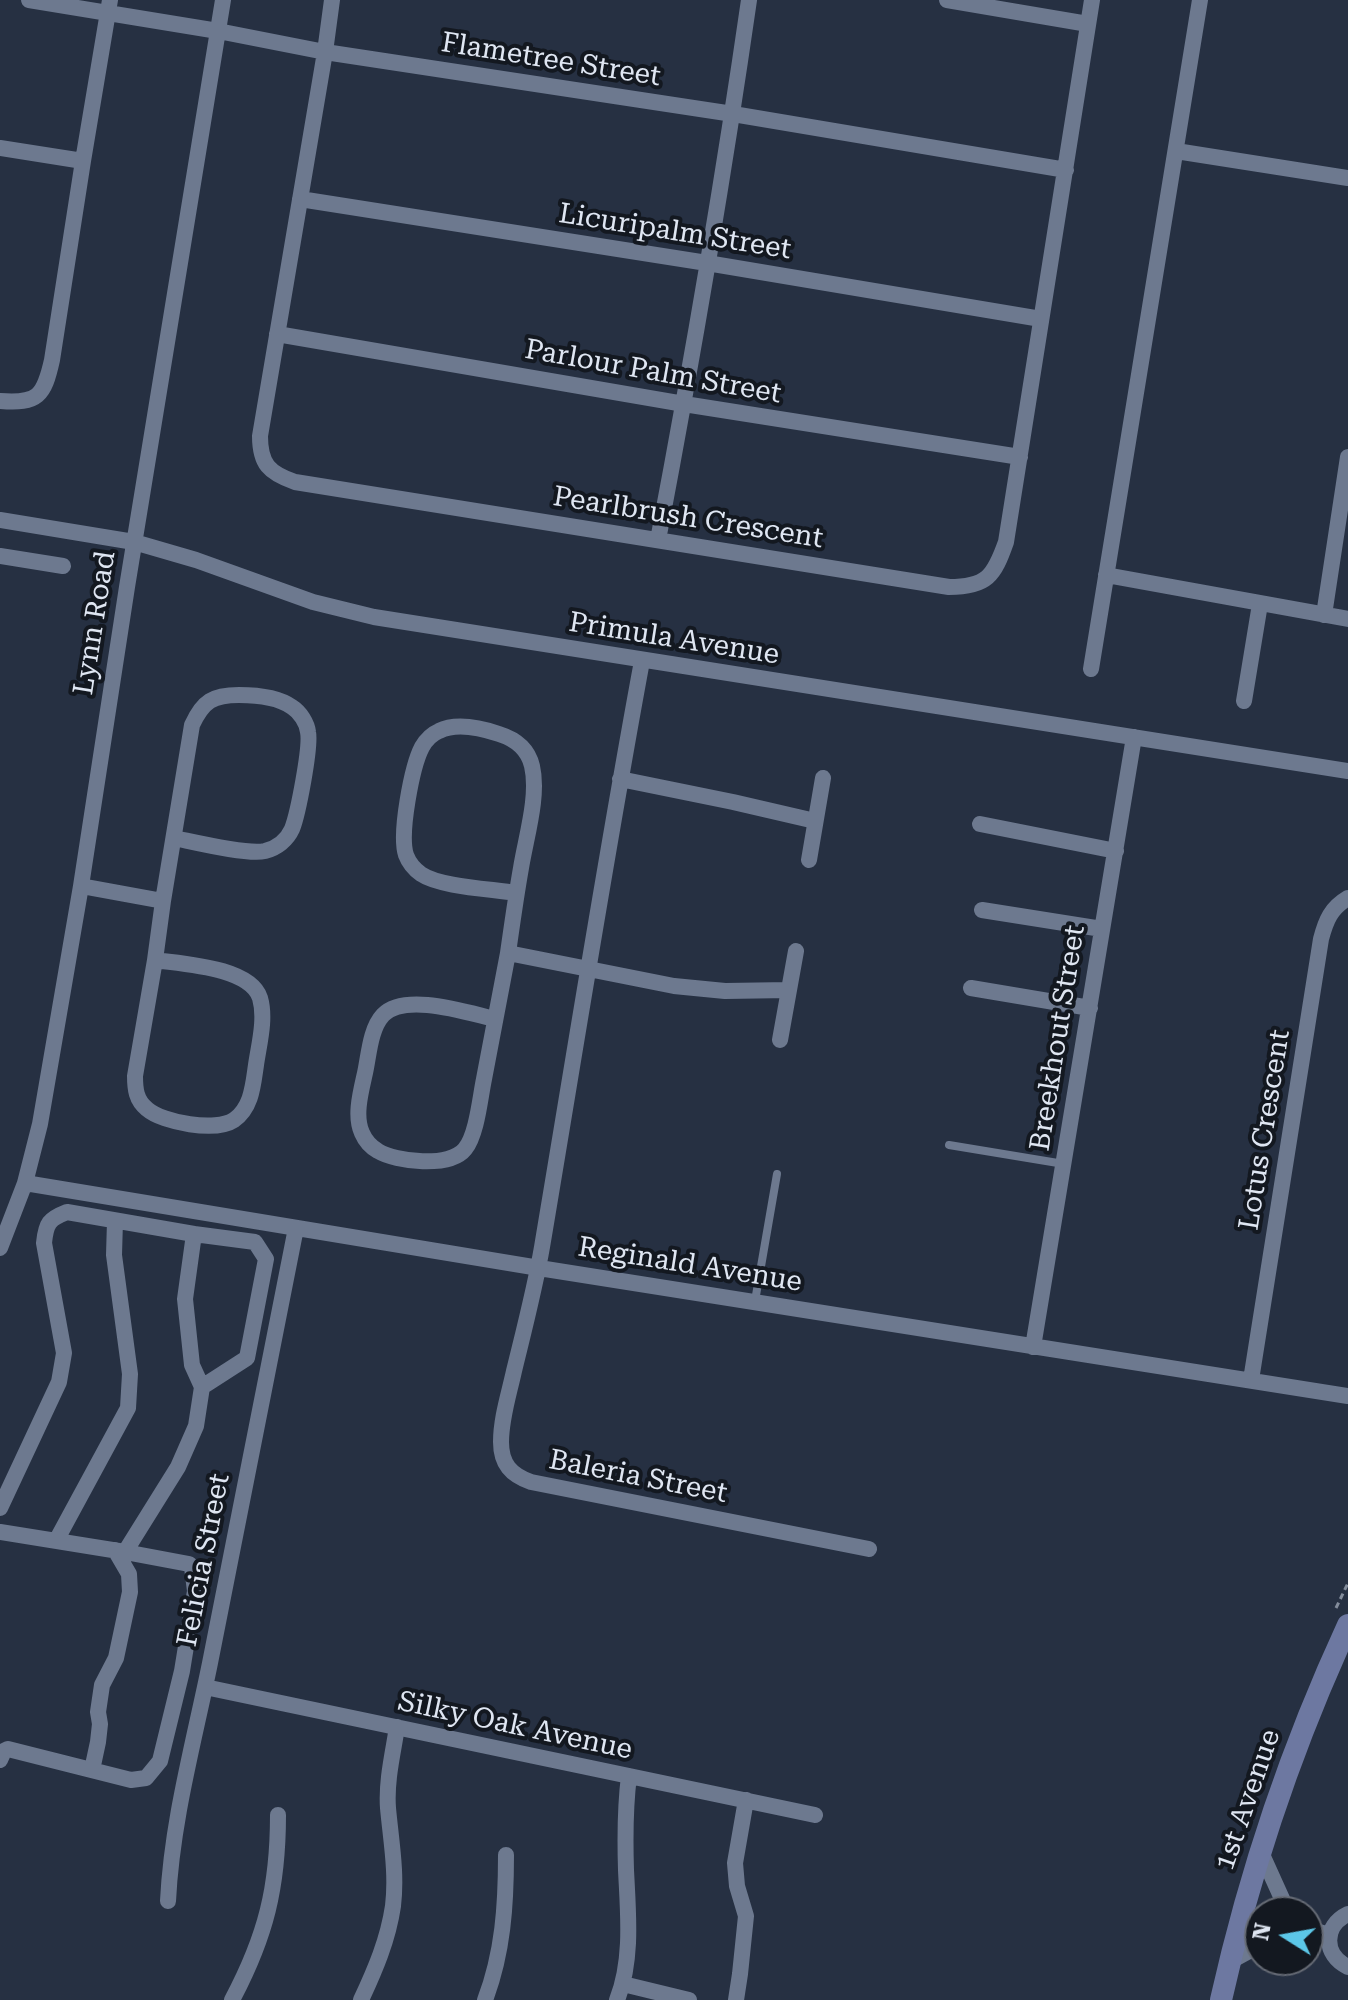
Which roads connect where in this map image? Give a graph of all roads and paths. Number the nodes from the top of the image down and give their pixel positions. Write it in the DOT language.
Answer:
graph roads {
  1 [pos="29,0"];
  2 [pos="223,0"];
  3 [pos="332,0"];
  4 [pos="749,0"];
  5 [pos="947,0"];
  6 [pos="1092,0"];
  7 [pos="1200,0"];
  8 [pos="108,7"];
  9 [pos="1088,24"];
  10 [pos="218,31"];
  11 [pos="325,52"];
  12 [pos="733,114"];
  13 [pos="0,148"];
  14 [pos="1176,151"];
  15 [pos="83,161"];
  16 [pos="1066,170"];
  17 [pos="1348,178"];
  18 [pos="300,199"];
  19 [pos="707,263"];
  20 [pos="1041,319"];
  21 [pos="277,334"];
  22 [pos="0,401"];
  23 [pos="684,404"];
  24 [pos="1020,457"];
  25 [pos="1348,457"];
  26 [pos="0,520"];
  27 [pos="658,540"];
  28 [pos="134,542"];
  29 [pos="0,556"];
  30 [pos="63,566"];
  31 [pos="1106,575"];
  32 [pos="1260,604"];
  33 [pos="1324,615"];
  34 [pos="1348,619"];
  35 [pos="642,661"];
  36 [pos="1091,669"];
  37 [pos="1244,701"];
  38 [pos="1134,737"];
  39 [pos="1348,771"];
  40 [pos="823,778"];
  41 [pos="620,779"];
  42 [pos="815,821"];
  43 [pos="980,824"];
  44 [pos="174,838"];
  45 [pos="1116,851"];
  46 [pos="809,860"];
  47 [pos="81,886"];
  48 [pos="516,893"];
  49 [pos="1348,898"];
  50 [pos="163,901"];
  51 [pos="982,910"];
  52 [pos="1102,929"];
  53 [pos="796,951"];
  54 [pos="508,953"];
  55 [pos="155,960"];
  56 [pos="589,970"];
  57 [pos="971,988"];
  58 [pos="789,990"];
  59 [pos="1090,1008"];
  60 [pos="495,1019"];
  61 [pos="780,1040"];
  62 [pos="949,1145"];
  63 [pos="1064,1164"];
  64 [pos="777,1174"];
  65 [pos="25,1183"];
  66 [pos="115,1221"];
  67 [pos="296,1228"];
  68 [pos="194,1234"];
  69 [pos="0,1248"];
  70 [pos="539,1268"];
  71 [pos="755,1301"];
  72 [pos="1033,1347"];
  73 [pos="1251,1380"];
  74 [pos="202,1387"];
  75 [pos="1348,1396"];
  76 [pos="0,1508"];
  77 [pos="0,1532"];
  78 [pos="56,1541"];
  79 [pos="869,1549"];
  80 [pos="120,1551"];
  81 [pos="1348,1625"];
  82 [pos="205,1687"];
  83 [pos="397,1727"];
  84 [pos="0,1760"];
  85 [pos="92,1770"];
  86 [pos="629,1776"];
  87 [pos="746,1800"];
  88 [pos="278,1815"];
  89 [pos="815,1815"];
  90 [pos="1260,1850"];
  91 [pos="506,1855"];
  92 [pos="1254,1896"];
  93 [pos="1281,1896"];
  94 [pos="168,1901"];
  95 [pos="1348,1914"];
  96 [pos="1244,1930"];
  97 [pos="1324,1933"];
  98 [pos="1330,1935"];
  99 [pos="1244,1954"];
  100 [pos="1229,1962"];
  101 [pos="1348,1967"];
  102 [pos="623,1984"];
  103 [pos="232,2000"];
  104 [pos="361,2000"];
  105 [pos="485,2000"];
  106 [pos="617,2000"];
  107 [pos="689,2000"];
  108 [pos="736,2000"];
  109 [pos="1221,2000"];
  1 -- 8 [label="street, Flametree Street"];
  2 -- 10 [label="street, Lynn Road"];
  3 -- 11 [label="street, Pearlbrush Crescent"];
  4 -- 12 [label="street"];
  5 -- 9 [label="street"];
  6 -- 9 [label="street, Pearlbrush Crescent"];
  7 -- 14 [label="street"];
  8 -- 10 [label="street, Flametree Street"];
  8 -- 15 [label="street"];
  9 -- 16 [label="street, Pearlbrush Crescent"];
  10 -- 11 [label="street, Flametree Street"];
  10 -- 28 [label="street, Lynn Road"];
  11 -- 12 [label="street, Flametree Street"];
  11 -- 18 [label="street, Pearlbrush Crescent"];
  12 -- 16 [label="street, Flametree Street"];
  12 -- 19 [label="street"];
  13 -- 15 [label="street"];
  14 -- 17 [label="street"];
  14 -- 31 [label="street"];
  15 -- 22 [label="street"];
  16 -- 20 [label="street, Pearlbrush Crescent"];
  18 -- 19 [label="street, Licuripalm Street"];
  18 -- 21 [label="street, Pearlbrush Crescent"];
  19 -- 20 [label="street, Licuripalm Street"];
  19 -- 23 [label="street"];
  20 -- 24 [label="street, Pearlbrush Crescent"];
  21 -- 23 [label="street, Parlour Palm Street"];
  21 -- 27 [label="street, Pearlbrush Crescent"];
  23 -- 24 [label="street, Parlour Palm Street"];
  23 -- 27 [label="street"];
  24 -- 27 [label="street, Pearlbrush Crescent"];
  25 -- 33 [label="street"];
  26 -- 28 [label="street, Primula Avenue"];
  28 -- 35 [label="street, Primula Avenue"];
  28 -- 47 [label="street, Lynn Road"];
  29 -- 30 [label="street"];
  31 -- 32 [label="street"];
  31 -- 36 [label="street"];
  32 -- 33 [label="street"];
  32 -- 37 [label="street"];
  33 -- 34 [label="street"];
  35 -- 38 [label="street, Primula Avenue"];
  35 -- 41 [label="street"];
  38 -- 39 [label="street, Primula Avenue"];
  38 -- 45 [label="street, Breekhout Street"];
  40 -- 42 [label="street"];
  41 -- 42 [label="street"];
  41 -- 56 [label="street"];
  42 -- 46 [label="street"];
  43 -- 45 [label="street"];
  44 -- 44 [label="street"];
  44 -- 50 [label="street"];
  45 -- 52 [label="street, Breekhout Street"];
  47 -- 50 [label="street"];
  47 -- 65 [label="street, Lynn Road"];
  48 -- 48 [label="street"];
  48 -- 54 [label="street"];
  49 -- 73 [label="street, Lotus Crescent"];
  50 -- 55 [label="street"];
  51 -- 52 [label="street"];
  52 -- 59 [label="street, Breekhout Street"];
  53 -- 58 [label="street"];
  54 -- 56 [label="street"];
  54 -- 60 [label="street"];
  55 -- 55 [label="street"];
  56 -- 58 [label="street"];
  56 -- 70 [label="street"];
  57 -- 59 [label="street"];
  58 -- 61 [label="street"];
  59 -- 63 [label="street, Breekhout Street"];
  60 -- 60 [label="street"];
  62 -- 63 [label="lane"];
  63 -- 72 [label="street, Breekhout Street"];
  64 -- 71 [label="lane"];
  65 -- 67 [label="street, Reginald Avenue"];
  65 -- 69 [label="street, Lynn Road"];
  66 -- 68 [label="street"];
  66 -- 76 [label="street"];
  66 -- 78 [label="street"];
  67 -- 70 [label="street, Reginald Avenue"];
  67 -- 82 [label="street, Felicia Street"];
  68 -- 74 [label="street"];
  68 -- 74 [label="street"];
  70 -- 71 [label="street, Reginald Avenue"];
  70 -- 79 [label="street, Baleria Street"];
  71 -- 72 [label="street, Reginald Avenue"];
  72 -- 73 [label="street, Reginald Avenue"];
  73 -- 75 [label="street, Reginald Avenue"];
  74 -- 80 [label="street"];
  77 -- 78 [label="street"];
  78 -- 80 [label="street"];
  80 -- 85 [label="street"];
  80 -- 85 [label="street"];
  81 -- 90 [label="street, 1st Avenue"];
  82 -- 83 [label="street, Silky Oak Avenue"];
  82 -- 94 [label="street, Felicia Street"];
  83 -- 86 [label="street, Silky Oak Avenue"];
  83 -- 104 [label="street"];
  84 -- 85 [label="street"];
  86 -- 87 [label="street, Silky Oak Avenue"];
  86 -- 102 [label="street"];
  87 -- 89 [label="street, Silky Oak Avenue"];
  87 -- 108 [label="street"];
  88 -- 103 [label="street"];
  90 -- 92 [label="street, 1st Avenue"];
  90 -- 93 [label="street"];
  91 -- 105 [label="street"];
  95 -- 98 [label="street"];
  96 -- 100 [label="street, 1st Avenue"];
  97 -- 98 [label="street"];
  98 -- 101 [label="street"];
  99 -- 100 [label="street"];
  100 -- 109 [label="street, 1st Avenue"];
  102 -- 106 [label="street"];
  102 -- 107 [label="street"];
}
